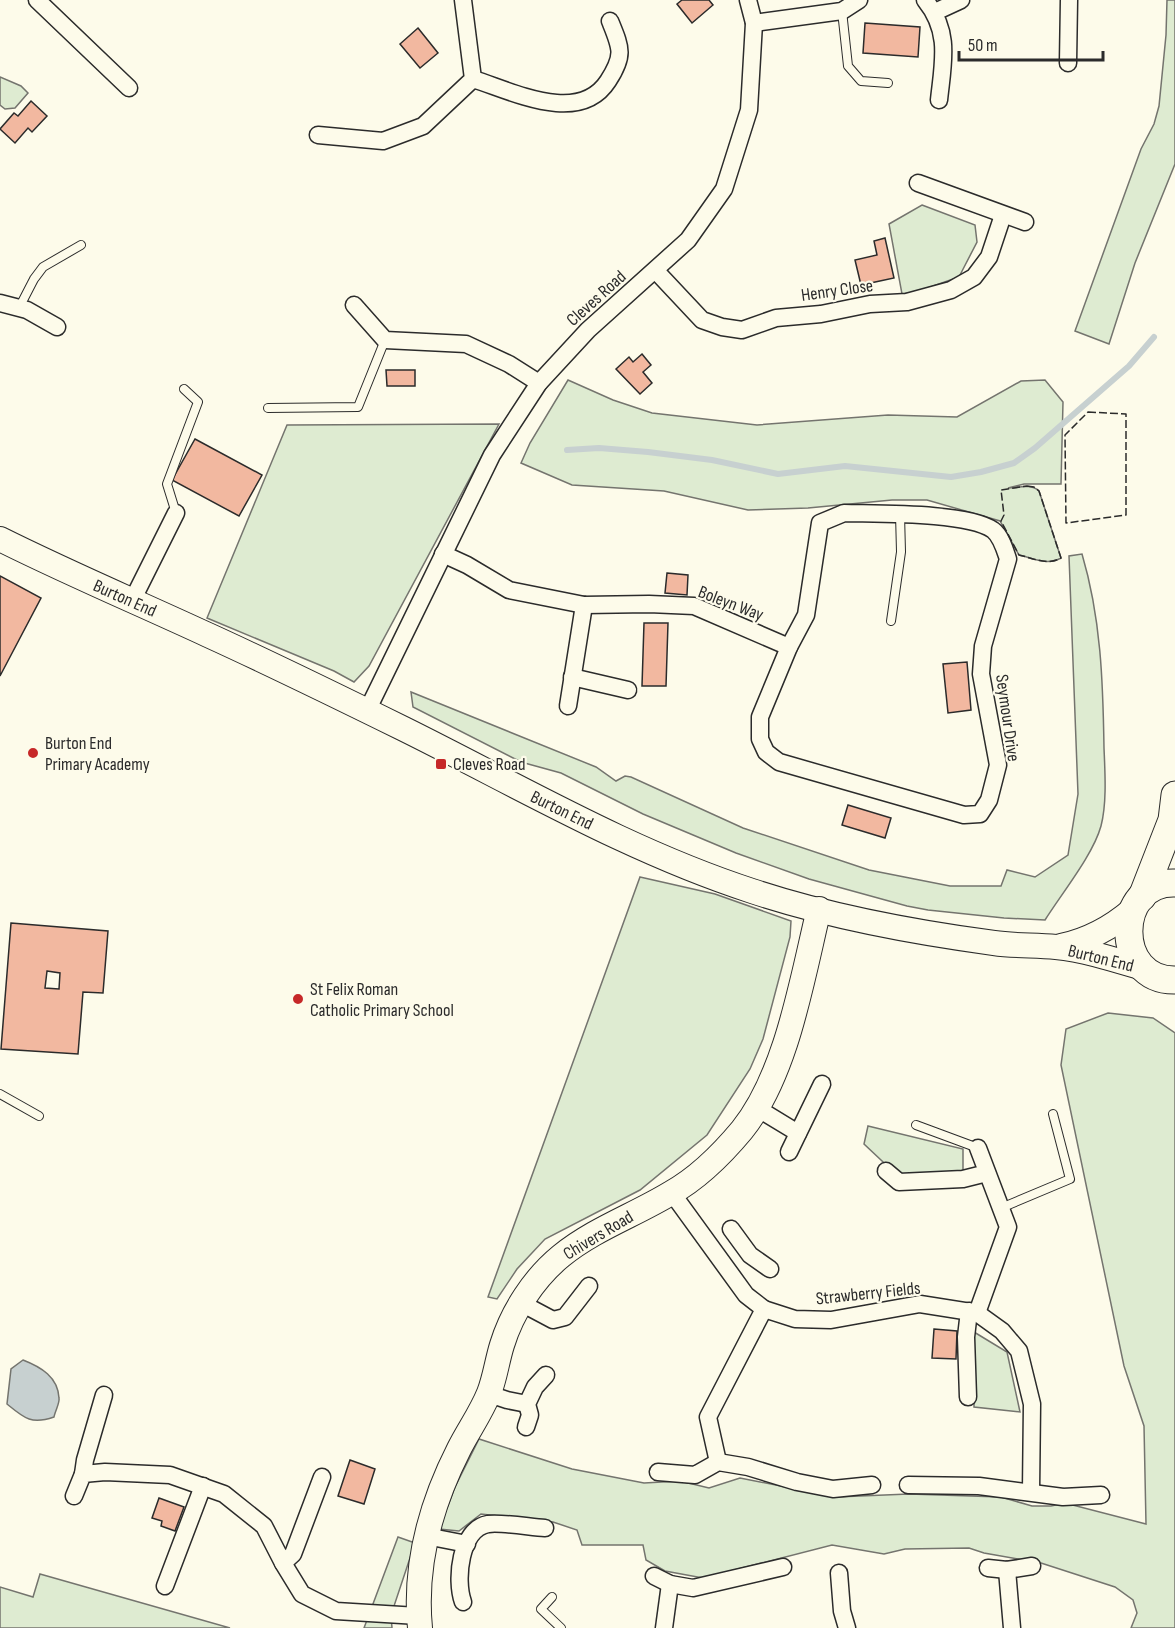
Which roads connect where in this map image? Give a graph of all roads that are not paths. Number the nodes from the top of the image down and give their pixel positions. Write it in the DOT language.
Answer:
graph roads {
  1 [pos="37,0"];
  2 [pos="463,0"];
  3 [pos="748,0"];
  4 [pos="859,0"];
  5 [pos="961,0"];
  6 [pos="1069,0"];
  7 [pos="930,6"];
  8 [pos="842,11"];
  9 [pos="610,21"];
  10 [pos="754,23"];
  11 [pos="1068,63"];
  12 [pos="473,79"];
  13 [pos="888,83"];
  14 [pos="129,88"];
  15 [pos="939,100"];
  16 [pos="318,135"];
  17 [pos="918,183"];
  18 [pos="1003,214"];
  19 [pos="1025,222"];
  20 [pos="81,245"];
  21 [pos="656,271"];
  22 [pos="0,303"];
  23 [pos="354,305"];
  24 [pos="19,308"];
  25 [pos="57,327"];
  26 [pos="385,340"];
  27 [pos="539,383"];
  28 [pos="184,389"];
  29 [pos="268,408"];
  30 [pos="176,513"];
  31 [pos="900,514"];
  32 [pos="0,539"];
  33 [pos="443,555"];
  34 [pos="132,601"];
  35 [pos="584,605"];
  36 [pos="891,621"];
  37 [pos="789,647"];
  38 [pos="572,677"];
  39 [pos="628,690"];
  40 [pos="568,706"];
  41 [pos="367,711"];
  42 [pos="1174,817"];
  43 [pos="1175,883"];
  44 [pos="1137,903"];
  45 [pos="819,909"];
  46 [pos="1056,948"];
  47 [pos="1159,975"];
  48 [pos="1175,999"];
  49 [pos="822,1084"];
  50 [pos="0,1094"];
  51 [pos="757,1108"];
  52 [pos="1053,1114"];
  53 [pos="39,1116"];
  54 [pos="916,1125"];
  55 [pos="798,1133"];
  56 [pos="978,1148"];
  57 [pos="789,1152"];
  58 [pos="886,1171"];
  59 [pos="987,1173"];
  60 [pos="672,1193"];
  61 [pos="1001,1208"];
  62 [pos="731,1229"];
  63 [pos="750,1255"];
  64 [pos="770,1269"];
  65 [pos="729,1270"];
  66 [pos="589,1286"];
  67 [pos="521,1303"];
  68 [pos="764,1309"];
  69 [pos="973,1312"];
  70 [pos="546,1375"];
  71 [pos="489,1394"];
  72 [pos="104,1395"];
  73 [pos="968,1397"];
  74 [pos="527,1404"];
  75 [pos="526,1427"];
  76 [pos="718,1462"];
  77 [pos="658,1472"];
  78 [pos="83,1474"];
  79 [pos="322,1477"];
  80 [pos="872,1485"];
  81 [pos="908,1485"];
  82 [pos="203,1486"];
  83 [pos="1031,1491"];
  84 [pos="1101,1495"];
  85 [pos="74,1496"];
  86 [pos="544,1528"];
  87 [pos="426,1536"];
  88 [pos="467,1544"];
  89 [pos="283,1563"];
  90 [pos="1032,1566"];
  91 [pos="783,1567"];
  92 [pos="988,1568"];
  93 [pos="1007,1570"];
  94 [pos="839,1573"];
  95 [pos="654,1576"];
  96 [pos="670,1584"];
  97 [pos="165,1586"];
  98 [pos="552,1597"];
  99 [pos="463,1602"];
  100 [pos="419,1622"];
  101 [pos="561,1628"];
  102 [pos="664,1628"];
  103 [pos="847,1628"];
  104 [pos="1012,1628"];
  1 -- 14 [label="street"];
  2 -- 12 [label="street"];
  3 -- 10 [label="street, Cleves Road"];
  4 -- 8 [label="street"];
  5 -- 7 [label="street"];
  6 -- 11 [label="street"];
  7 -- 15 [label="street"];
  8 -- 10 [label="street"];
  8 -- 13 [label="lane"];
  9 -- 12 [label="street"];
  10 -- 21 [label="street, Cleves Road"];
  12 -- 16 [label="street"];
  17 -- 18 [label="street"];
  18 -- 19 [label="street"];
  18 -- 21 [label="street, Henry Close"];
  20 -- 24 [label="lane"];
  21 -- 27 [label="street, Cleves Road"];
  22 -- 24 [label="street"];
  23 -- 26 [label="street"];
  24 -- 25 [label="street"];
  26 -- 27 [label="street"];
  26 -- 29 [label="lane"];
  27 -- 33 [label="street, Cleves Road"];
  28 -- 30 [label="lane"];
  30 -- 34 [label="street"];
  31 -- 36 [label="lane"];
  31 -- 37 [label="street, Seymour Drive"];
  31 -- 37 [label="street, Seymour Drive"];
  32 -- 34 [label="street, Burton End"];
  33 -- 35 [label="street, Boleyn Way"];
  33 -- 41 [label="street, Cleves Road"];
  34 -- 41 [label="street, Burton End"];
  35 -- 37 [label="street, Boleyn Way"];
  35 -- 38 [label="street"];
  38 -- 39 [label="street"];
  38 -- 40 [label="street"];
  41 -- 45 [label="street, Burton End"];
  42 -- 44 [label="main road"];
  43 -- 44 [label="main road"];
  44 -- 46 [label="street, Burton End"];
  44 -- 47 [label="main road"];
  45 -- 46 [label="street, Burton End"];
  45 -- 51 [label="street, Chivers Road"];
  46 -- 47 [label="street, Burton End"];
  47 -- 48 [label="main road"];
  49 -- 55 [label="street"];
  50 -- 53 [label="lane"];
  51 -- 55 [label="street"];
  51 -- 60 [label="street, Chivers Road"];
  52 -- 61 [label="lane"];
  54 -- 56 [label="lane"];
  55 -- 57 [label="street"];
  56 -- 59 [label="street"];
  58 -- 59 [label="street"];
  59 -- 61 [label="street"];
  60 -- 65 [label="street, Strawberry Fields"];
  60 -- 67 [label="street, Chivers Road"];
  61 -- 69 [label="street"];
  62 -- 63 [label="street"];
  63 -- 64 [label="street"];
  63 -- 65 [label="street"];
  65 -- 68 [label="street, Strawberry Fields"];
  66 -- 67 [label="street"];
  67 -- 71 [label="street, Chivers Road"];
  68 -- 69 [label="street, Strawberry Fields"];
  68 -- 76 [label="street"];
  69 -- 73 [label="street"];
  69 -- 83 [label="street, Strawberry Fields"];
  70 -- 74 [label="street"];
  71 -- 74 [label="street"];
  71 -- 87 [label="street, Chivers Road"];
  72 -- 78 [label="street"];
  74 -- 75 [label="street"];
  76 -- 77 [label="street"];
  76 -- 80 [label="street"];
  78 -- 82 [label="street"];
  78 -- 85 [label="street"];
  79 -- 89 [label="street"];
  81 -- 83 [label="street"];
  82 -- 89 [label="street"];
  82 -- 97 [label="street"];
  83 -- 84 [label="street"];
  86 -- 88 [label="street"];
  87 -- 88 [label="street"];
  87 -- 100 [label="street, Chivers Road"];
  88 -- 99 [label="street"];
  89 -- 100 [label="street"];
  90 -- 93 [label="street"];
  91 -- 96 [label="street"];
  92 -- 93 [label="street"];
  93 -- 104 [label="street"];
  94 -- 103 [label="street"];
  95 -- 96 [label="street"];
  96 -- 102 [label="street"];
  98 -- 101 [label="lane"];
}
